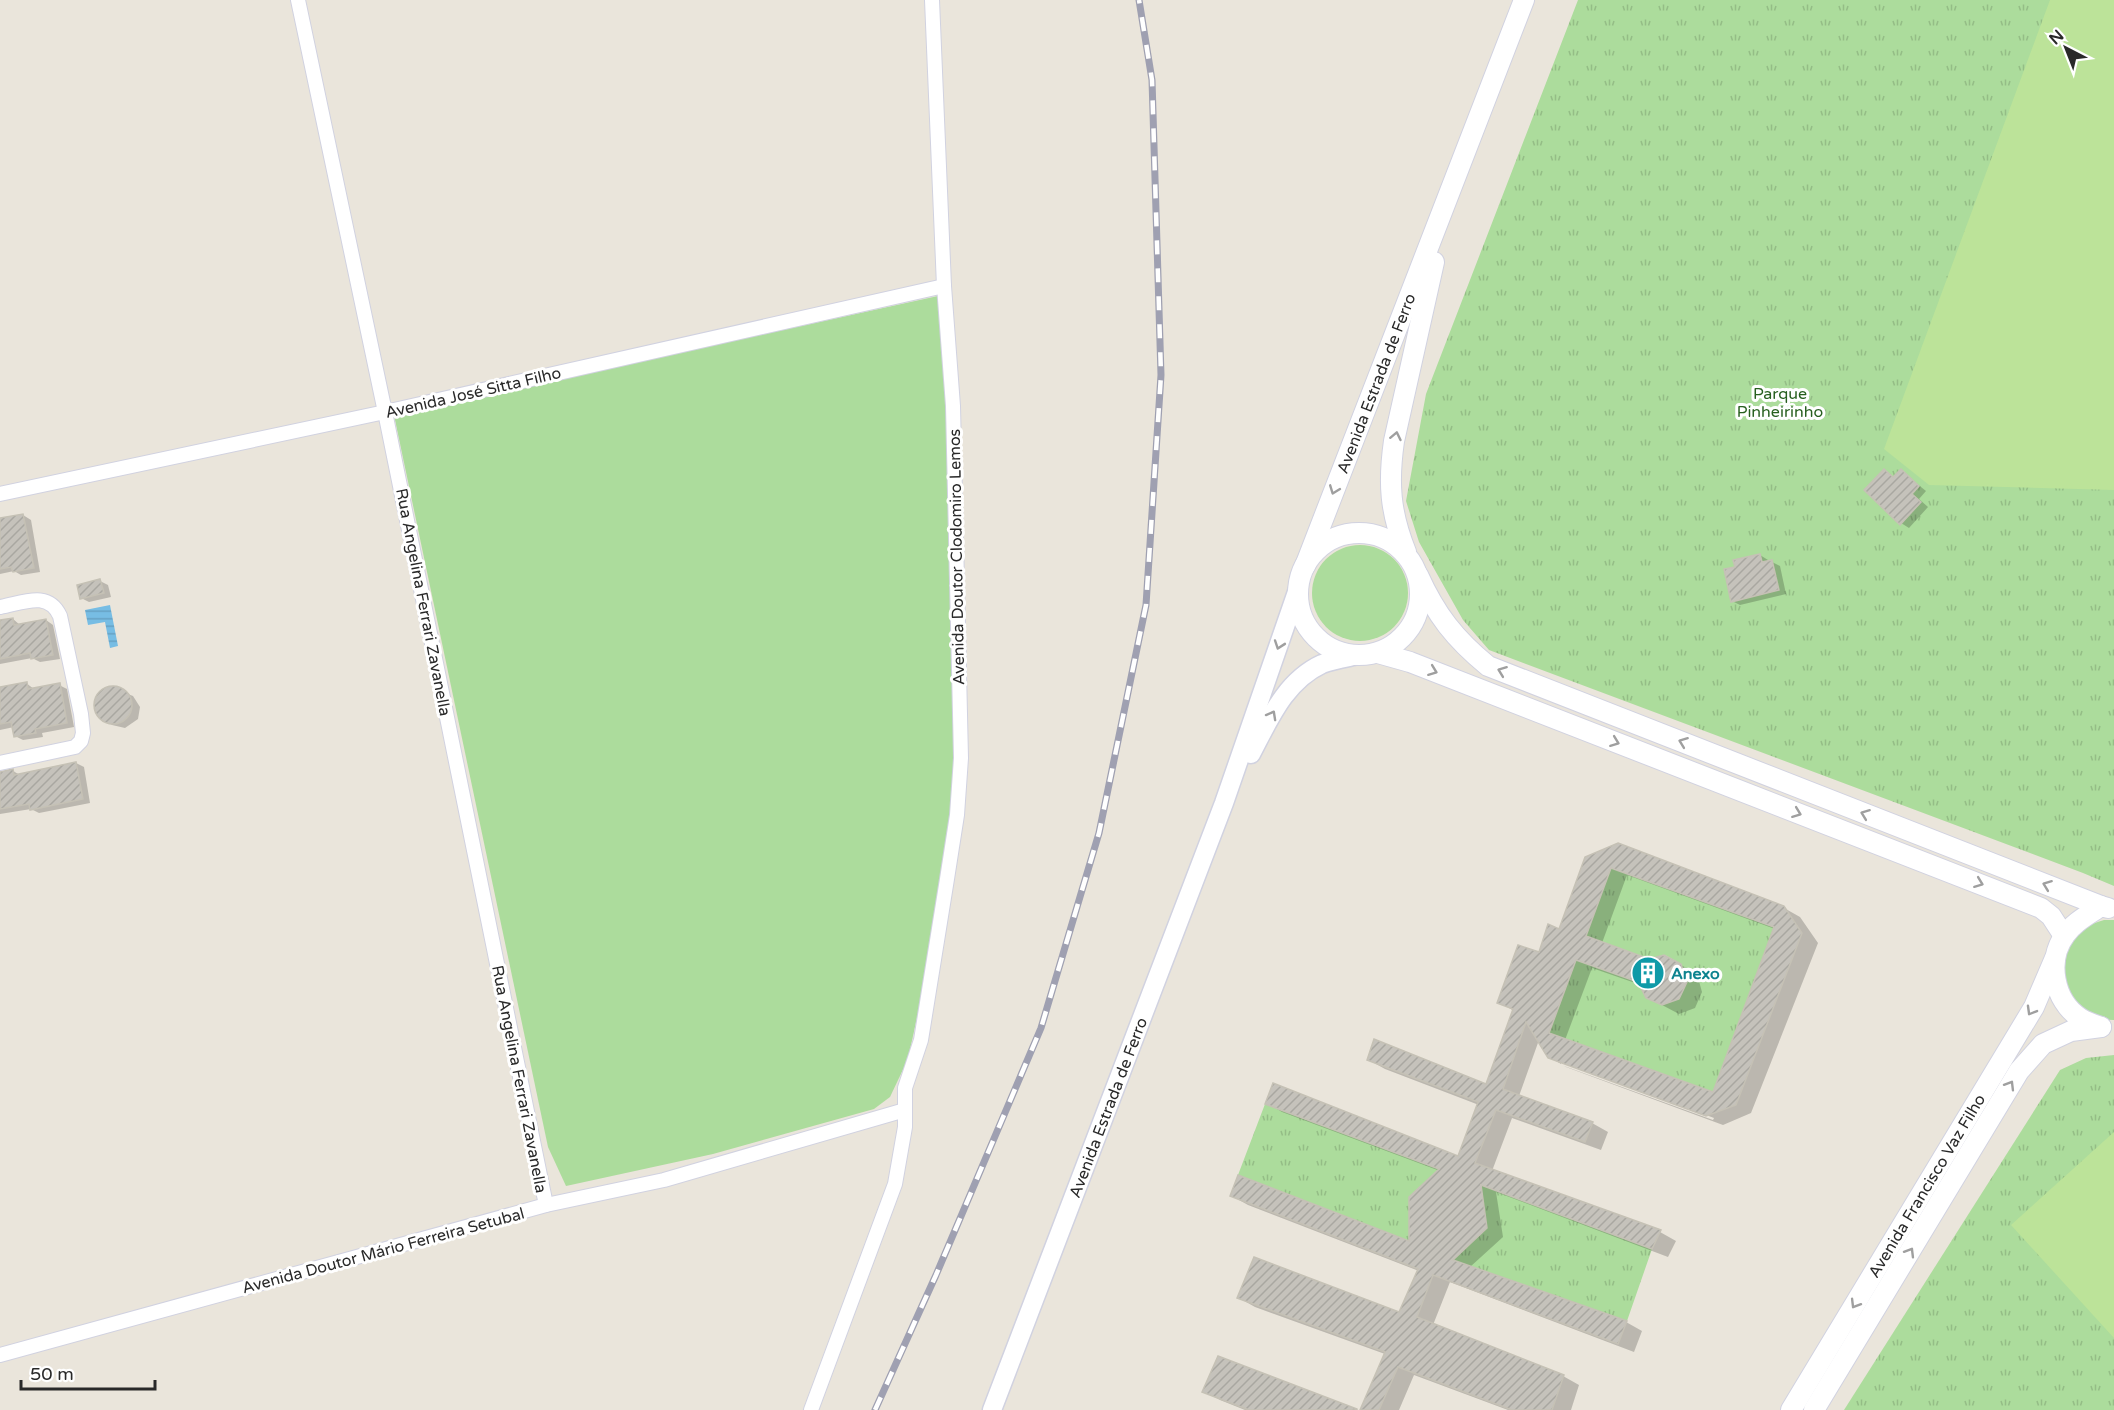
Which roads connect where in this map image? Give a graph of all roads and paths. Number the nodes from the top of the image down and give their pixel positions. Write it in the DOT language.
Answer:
graph roads {
  1 [pos="298,0"];
  2 [pos="932,0"];
  3 [pos="1524,0"];
  4 [pos="1448,201"];
  5 [pos="944,286"];
  6 [pos="385,412"];
  7 [pos="0,494"];
  8 [pos="1406,554"];
  9 [pos="1305,566"];
  10 [pos="1418,575"];
  11 [pos="1298,589"];
  12 [pos="0,607"];
  13 [pos="1378,653"];
  14 [pos="1354,656"];
  15 [pos="0,763"];
  16 [pos="1224,803"];
  17 [pos="2108,908"];
  18 [pos="2064,936"];
  19 [pos="2055,958"];
  20 [pos="2107,1027"];
  21 [pos="905,1110"];
  22 [pos="546,1205"];
  23 [pos="0,1355"];
  24 [pos="811,1410"];
  25 [pos="992,1410"];
  26 [pos="1791,1410"];
  27 [pos="1814,1410"];
  1 -- 6 [label="street, Rua Angelina Ferrari Zavanella"];
  2 -- 5 [label="street, Avenida Doutor Clodomiro Lemos"];
  3 -- 4 [label="main road, Avenida Estrada de Ferro"];
  8 -- 4 [label="main road, Avenida Estrada de Ferro, one-way"];
  4 -- 9 [label="main road, Avenida Estrada de Ferro, one-way"];
  5 -- 6 [label="street, Avenida José Sitta Filho"];
  5 -- 21 [label="street, Avenida Doutor Clodomiro Lemos"];
  6 -- 7 [label="street, Avenida José Sitta Filho"];
  6 -- 22 [label="street, Rua Angelina Ferrari Zavanella"];
  8 -- 9 [label="main road, Avenida Estrada de Ferro"];
  8 -- 10 [label="main road, Avenida Estrada de Ferro"];
  9 -- 11 [label="main road, Avenida Estrada de Ferro"];
  10 -- 13 [label="main road, Avenida Estrada de Ferro"];
  17 -- 10 [label="main road, one-way"];
  11 -- 14 [label="main road, Avenida Estrada de Ferro"];
  11 -- 16 [label="street, Avenida Estrada de Ferro, one-way"];
  12 -- 15 [label="street"];
  13 -- 14 [label="main road, Avenida Estrada de Ferro"];
  13 -- 18 [label="main road, one-way"];
  16 -- 14 [label="street, Avenida Estrada de Ferro, one-way"];
  16 -- 25 [label="street, Avenida Estrada de Ferro"];
  17 -- 18 [label="main road"];
  18 -- 19 [label="main road, Avenida Francisco Vaz Filho"];
  19 -- 20 [label="main road"];
  19 -- 26 [label="main road, Avenida Francisco Vaz Filho, one-way"];
  27 -- 20 [label="main road, Avenida Francisco Vaz Filho, one-way"];
  21 -- 22 [label="street, Avenida Doutor Mário Ferreira Setubal"];
  21 -- 24 [label="street, Avenida Doutor Clodomiro Lemos"];
  22 -- 23 [label="street, Avenida Doutor Mário Ferreira Setubal"];
}
